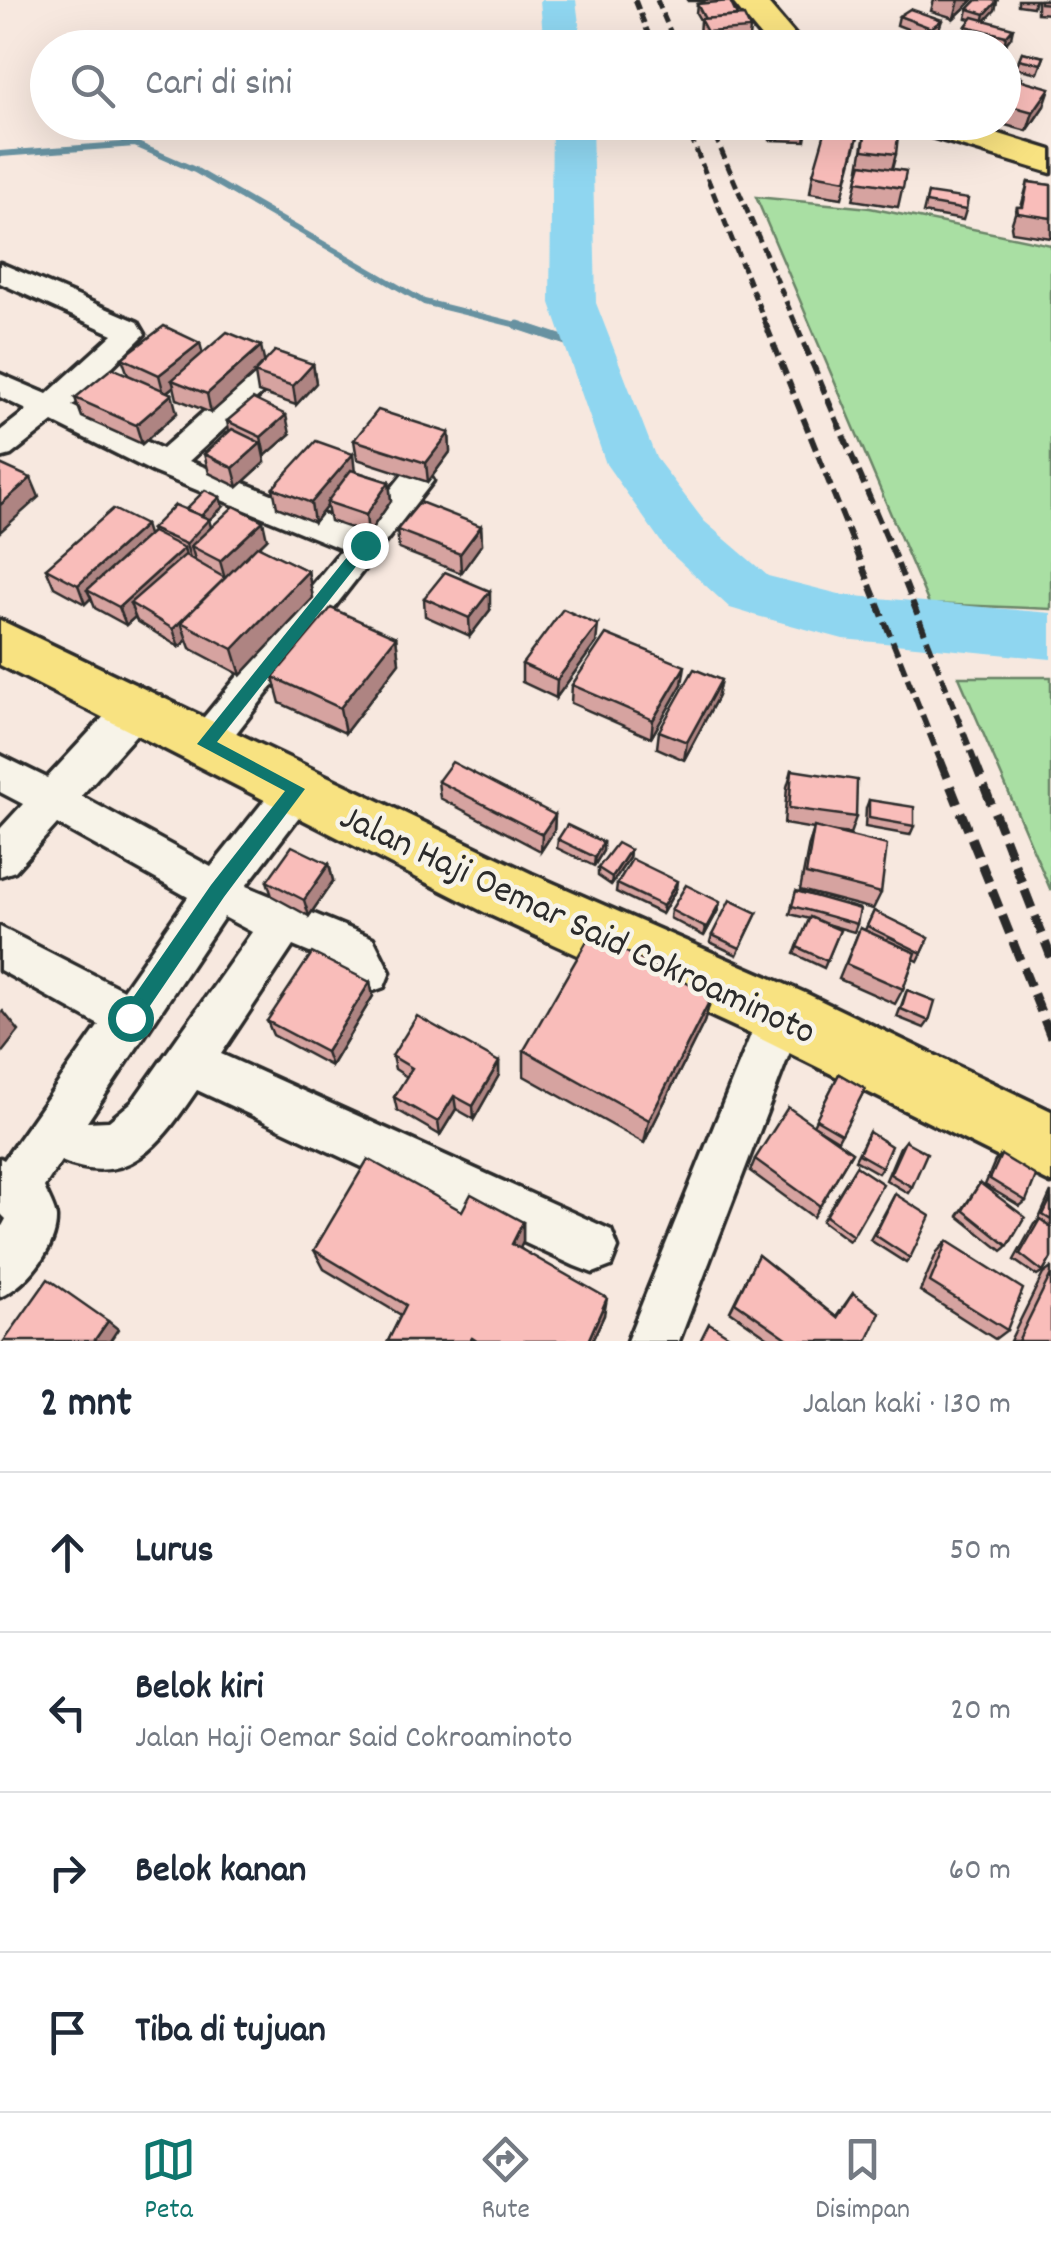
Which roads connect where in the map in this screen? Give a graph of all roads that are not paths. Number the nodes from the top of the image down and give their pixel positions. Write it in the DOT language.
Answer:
graph roads {
  1 [pos="747,0"];
  2 [pos="773,30"];
  3 [pos="980,140"];
  4 [pos="1051,162"];
  5 [pos="0,272"];
  6 [pos="267,372"];
  7 [pos="0,384"];
  8 [pos="52,407"];
  9 [pos="0,447"];
  10 [pos="165,464"];
  11 [pos="416,481"];
  12 [pos="365,545"];
  13 [pos="4,649"];
  14 [pos="135,709"];
  15 [pos="205,744"];
  16 [pos="0,772"];
  17 [pos="297,789"];
  18 [pos="52,800"];
  19 [pos="0,858"];
  20 [pos="217,891"];
  21 [pos="284,924"];
  22 [pos="0,948"];
  23 [pos="368,972"];
  24 [pos="780,1015"];
  25 [pos="130,1018"];
  26 [pos="188,1062"];
  27 [pos="52,1132"];
  28 [pos="1051,1148"];
  29 [pos="6,1186"];
  30 [pos="593,1248"];
  31 [pos="0,1272"];
  32 [pos="653,1341"];
  1 -- 2 [label="main road"];
  3 -- 4 [label="main road"];
  5 -- 8 [label="street"];
  6 -- 10 [label="street"];
  7 -- 8 [label="street"];
  8 -- 9 [label="street"];
  8 -- 10 [label="street"];
  10 -- 12 [label="street"];
  11 -- 12 [label="street"];
  12 -- 15 [label="street"];
  13 -- 14 [label="main road, Jalan Haji Oemar Said Cokroaminoto"];
  14 -- 15 [label="main road, Jalan Haji Oemar Said Cokroaminoto"];
  14 -- 18 [label="street"];
  15 -- 17 [label="main road, Jalan Haji Oemar Said Cokroaminoto"];
  16 -- 18 [label="street"];
  17 -- 20 [label="street"];
  17 -- 24 [label="main road, Jalan Haji Oemar Said Cokroaminoto"];
  18 -- 19 [label="street"];
  18 -- 20 [label="street"];
  20 -- 21 [label="street"];
  20 -- 25 [label="street"];
  21 -- 23 [label="street"];
  21 -- 26 [label="street"];
  22 -- 25 [label="street"];
  24 -- 28 [label="main road, Jalan Haji Oemar Said Cokroaminoto"];
  24 -- 32 [label="street"];
  25 -- 27 [label="street"];
  26 -- 27 [label="street"];
  26 -- 30 [label="street"];
  27 -- 29 [label="street"];
  29 -- 31 [label="street"];
}
